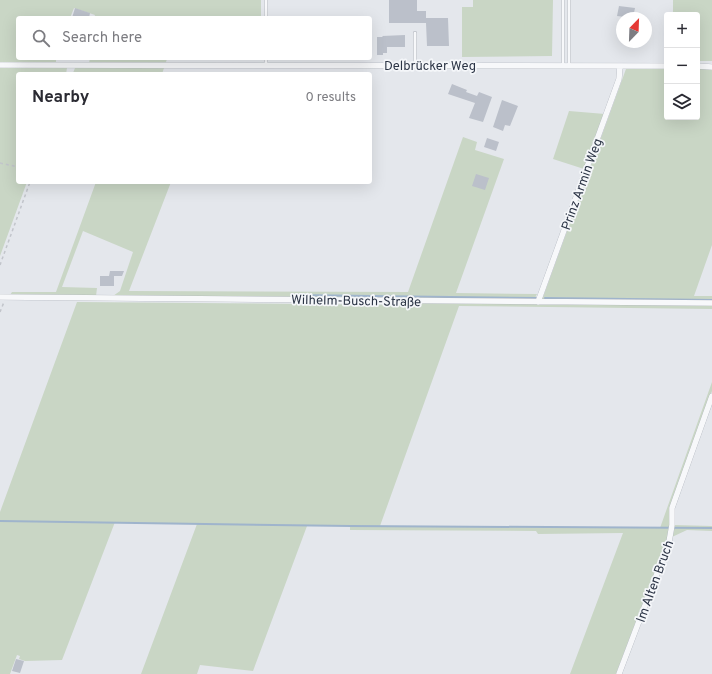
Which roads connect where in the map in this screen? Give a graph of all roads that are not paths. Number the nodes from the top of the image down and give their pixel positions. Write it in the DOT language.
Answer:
graph roads {
  1 [pos="266,0"];
  2 [pos="563,0"];
  3 [pos="569,0"];
  4 [pos="266,16"];
  5 [pos="415,33"];
  6 [pos="266,60"];
  7 [pos="0,65"];
  8 [pos="266,65"];
  9 [pos="415,65"];
  10 [pos="566,66"];
  11 [pos="620,66"];
  12 [pos="664,66"];
  13 [pos="700,66"];
  14 [pos="712,66"];
  15 [pos="3,297"];
  16 [pos="538,302"];
  17 [pos="712,304"];
  18 [pos="712,396"];
  19 [pos="619,674"];
  1 -- 4 [label="lane"];
  2 -- 10 [label="lane"];
  3 -- 10 [label="lane"];
  5 -- 9 [label="lane"];
  6 -- 8 [label="lane"];
  7 -- 8 [label="street, Delbrücker Weg"];
  8 -- 9 [label="street, Delbrücker Weg"];
  9 -- 10 [label="street, Delbrücker Weg"];
  10 -- 11 [label="street, Delbrücker Weg"];
  11 -- 12 [label="street, Delbrücker Weg"];
  11 -- 16 [label="street, Prinz Armin Weg"];
  13 -- 14 [label="street"];
  15 -- 16 [label="street, Wilhelm-Busch-Straße"];
  16 -- 17 [label="street, Wilhelm-Busch-Straße"];
  18 -- 19 [label="street, Im Alten Bruch"];
}
